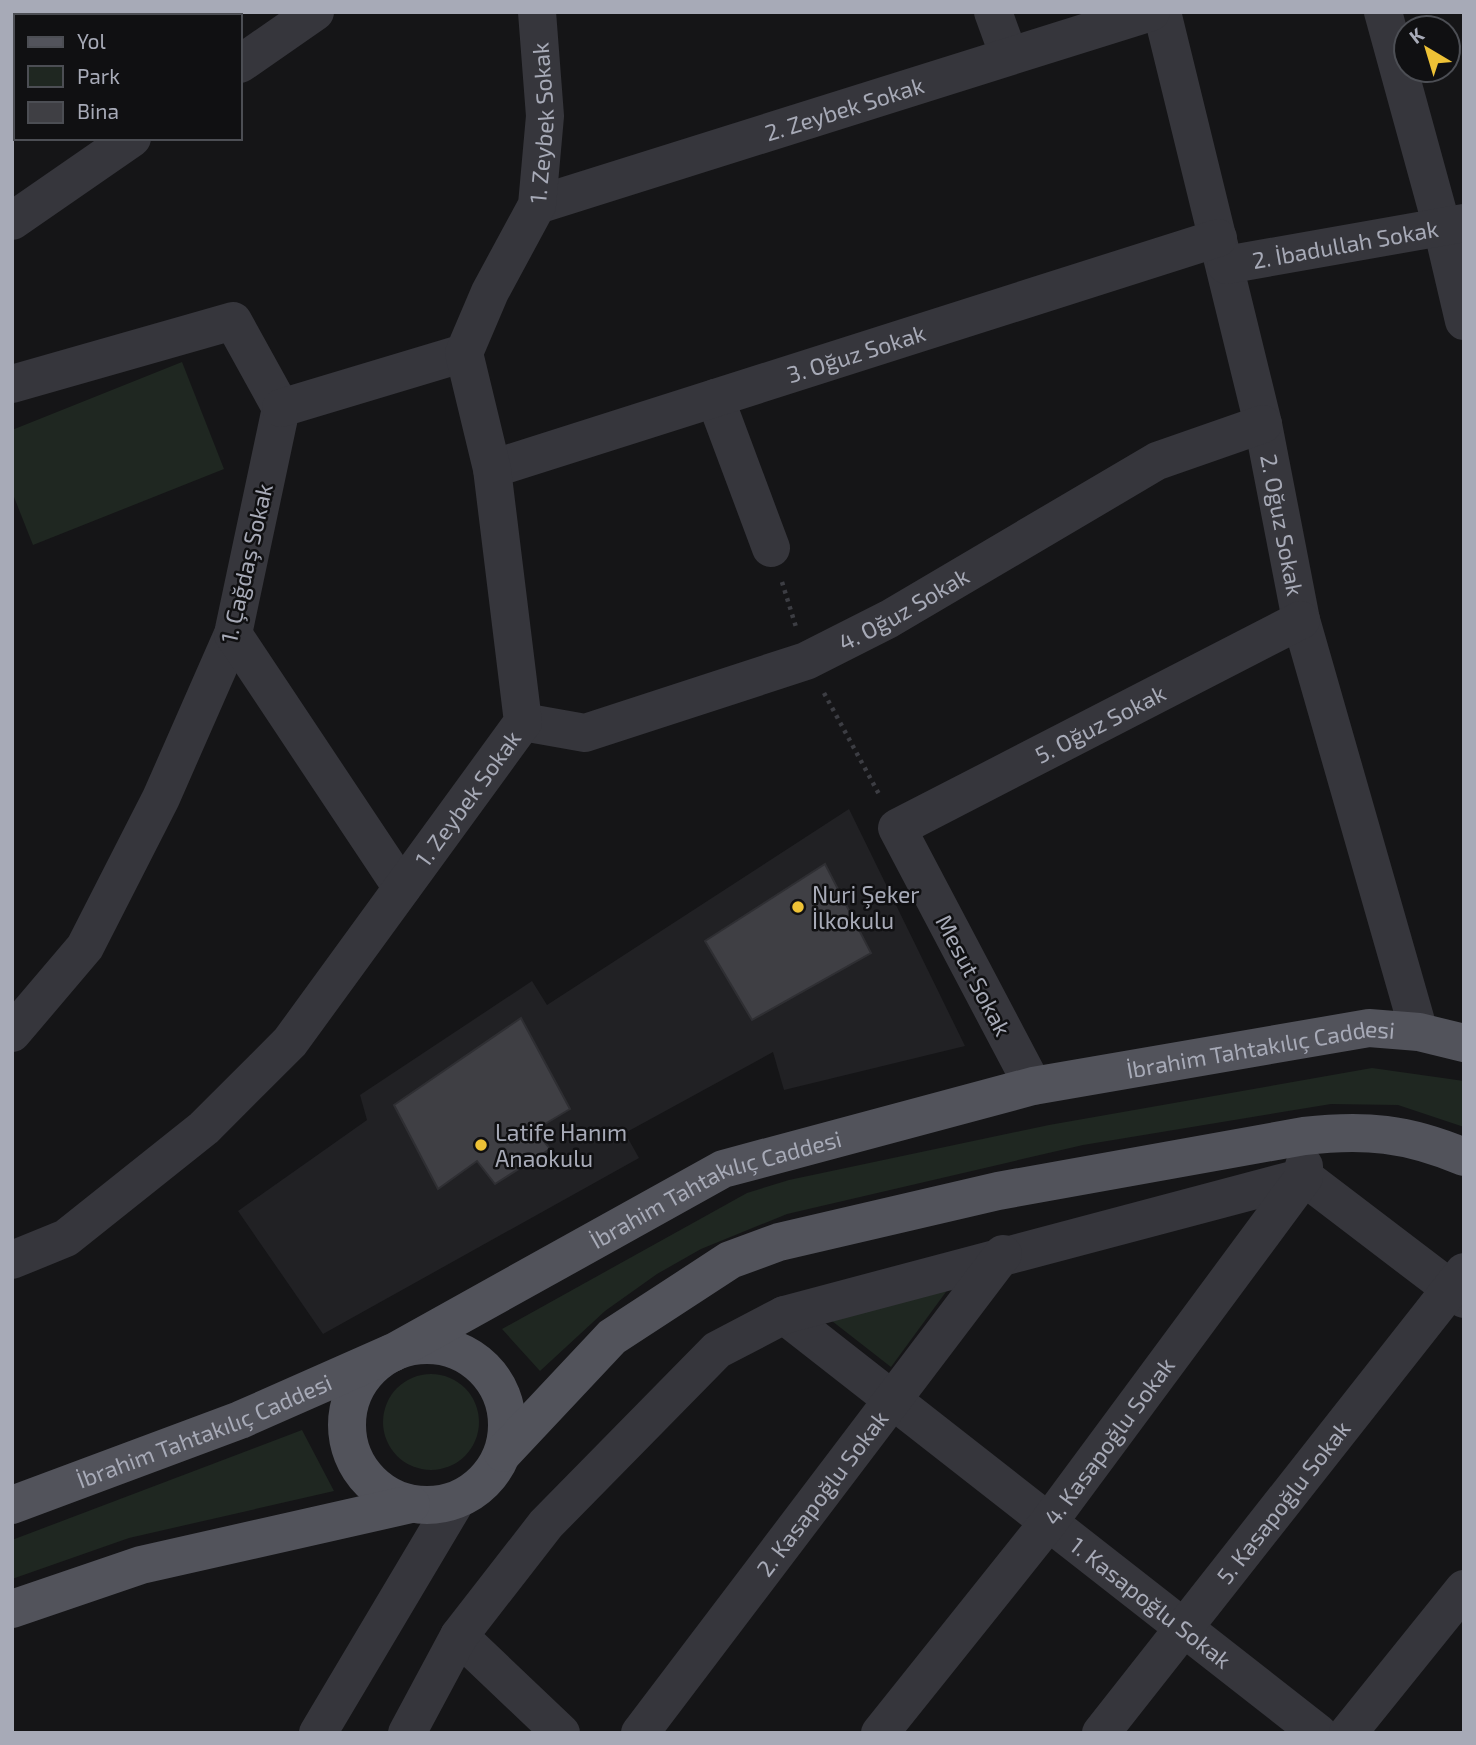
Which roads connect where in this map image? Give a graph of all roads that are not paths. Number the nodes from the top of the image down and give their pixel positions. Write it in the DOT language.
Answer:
graph roads {
  1 [pos="315,12"];
  2 [pos="537,12"];
  3 [pos="993,12"];
  4 [pos="1151,12"];
  5 [pos="1162,12"];
  6 [pos="1383,12"];
  7 [pos="1009,57"];
  8 [pos="242,63"];
  9 [pos="129,140"];
  10 [pos="537,205"];
  11 [pos="12,221"];
  12 [pos="1453,225"];
  13 [pos="1222,252"];
  14 [pos="1464,321"];
  15 [pos="464,353"];
  16 [pos="12,384"];
  17 [pos="715,398"];
  18 [pos="282,408"];
  19 [pos="1263,424"];
  20 [pos="492,469"];
  21 [pos="771,548"];
  22 [pos="1301,620"];
  23 [pos="233,634"];
  24 [pos="523,722"];
  25 [pos="897,828"];
  26 [pos="402,888"];
  27 [pos="1419,1031"];
  28 [pos="12,1033"];
  29 [pos="1464,1043"];
  30 [pos="1032,1086"];
  31 [pos="1304,1136"];
  32 [pos="1464,1157"];
  33 [pos="1304,1177"];
  34 [pos="1003,1254"];
  35 [pos="12,1260"];
  36 [pos="1460,1287"];
  37 [pos="784,1315"];
  38 [pos="394,1352"];
  39 [pos="893,1400"];
  40 [pos="503,1453"];
  41 [pos="456,1501"];
  42 [pos="411,1504"];
  43 [pos="12,1505"];
  44 [pos="1048,1523"];
  45 [pos="1464,1589"];
  46 [pos="12,1609"];
  47 [pos="1184,1628"];
  48 [pos="459,1636"];
  49 [pos="318,1733"];
  50 [pos="407,1733"];
  51 [pos="561,1733"];
  52 [pos="640,1733"];
  53 [pos="880,1733"];
  54 [pos="1101,1733"];
  55 [pos="1318,1733"];
  56 [pos="1348,1733"];
  1 -- 8 [label="street"];
  2 -- 10 [label="street, 1. Zeybek Sokak"];
  3 -- 7 [label="street"];
  4 -- 7 [label="street, 2. Zeybek Sokak"];
  5 -- 13 [label="street, 2. Oğuz Sokak"];
  6 -- 12 [label="street"];
  7 -- 10 [label="street, 2. Zeybek Sokak"];
  9 -- 11 [label="street"];
  10 -- 15 [label="street, 1. Zeybek Sokak"];
  12 -- 13 [label="street, 2. İbadullah Sokak"];
  12 -- 14 [label="street"];
  13 -- 17 [label="street, 3. Oğuz Sokak"];
  13 -- 19 [label="street, 2. Oğuz Sokak"];
  15 -- 18 [label="street"];
  15 -- 20 [label="street, 1. Zeybek Sokak"];
  16 -- 18 [label="street"];
  17 -- 20 [label="street, 3. Oğuz Sokak"];
  17 -- 21 [label="street"];
  18 -- 23 [label="street, 1. Çağdaş Sokak"];
  19 -- 22 [label="street, 2. Oğuz Sokak"];
  19 -- 24 [label="street, 4. Oğuz Sokak"];
  20 -- 24 [label="street, 1. Zeybek Sokak"];
  22 -- 25 [label="street, 5. Oğuz Sokak"];
  22 -- 27 [label="street, 2. Oğuz Sokak"];
  23 -- 26 [label="street"];
  23 -- 28 [label="street, 1. Çağdaş Sokak"];
  24 -- 26 [label="street, 1. Zeybek Sokak"];
  25 -- 30 [label="street, Mesut Sokak"];
  26 -- 35 [label="street, 1. Zeybek Sokak"];
  27 -- 29 [label="main road, İbrahim Tahtakılıç Caddesi"];
  27 -- 30 [label="main road, İbrahim Tahtakılıç Caddesi"];
  30 -- 38 [label="main road, İbrahim Tahtakılıç Caddesi"];
  31 -- 32 [label="main road"];
  31 -- 33 [label="street"];
  31 -- 40 [label="main road"];
  33 -- 34 [label="street"];
  33 -- 36 [label="street"];
  33 -- 44 [label="street, 4. Kasapoğlu Sokak"];
  34 -- 37 [label="street"];
  34 -- 39 [label="street, 2. Kasapoğlu Sokak"];
  36 -- 47 [label="street, 5. Kasapoğlu Sokak"];
  37 -- 39 [label="street, 1. Kasapoğlu Sokak"];
  37 -- 48 [label="street"];
  38 -- 40 [label="main road"];
  38 -- 42 [label="main road"];
  38 -- 43 [label="main road, İbrahim Tahtakılıç Caddesi"];
  39 -- 44 [label="street, 1. Kasapoğlu Sokak"];
  39 -- 52 [label="street, 2. Kasapoğlu Sokak"];
  40 -- 41 [label="main road"];
  41 -- 42 [label="main road"];
  41 -- 49 [label="street"];
  42 -- 46 [label="main road"];
  44 -- 47 [label="street, 1. Kasapoğlu Sokak"];
  44 -- 53 [label="street, 4. Kasapoğlu Sokak"];
  45 -- 56 [label="street"];
  47 -- 54 [label="street, 5. Kasapoğlu Sokak"];
  47 -- 55 [label="street, 1. Kasapoğlu Sokak"];
  48 -- 50 [label="street"];
  48 -- 51 [label="street"];
}
